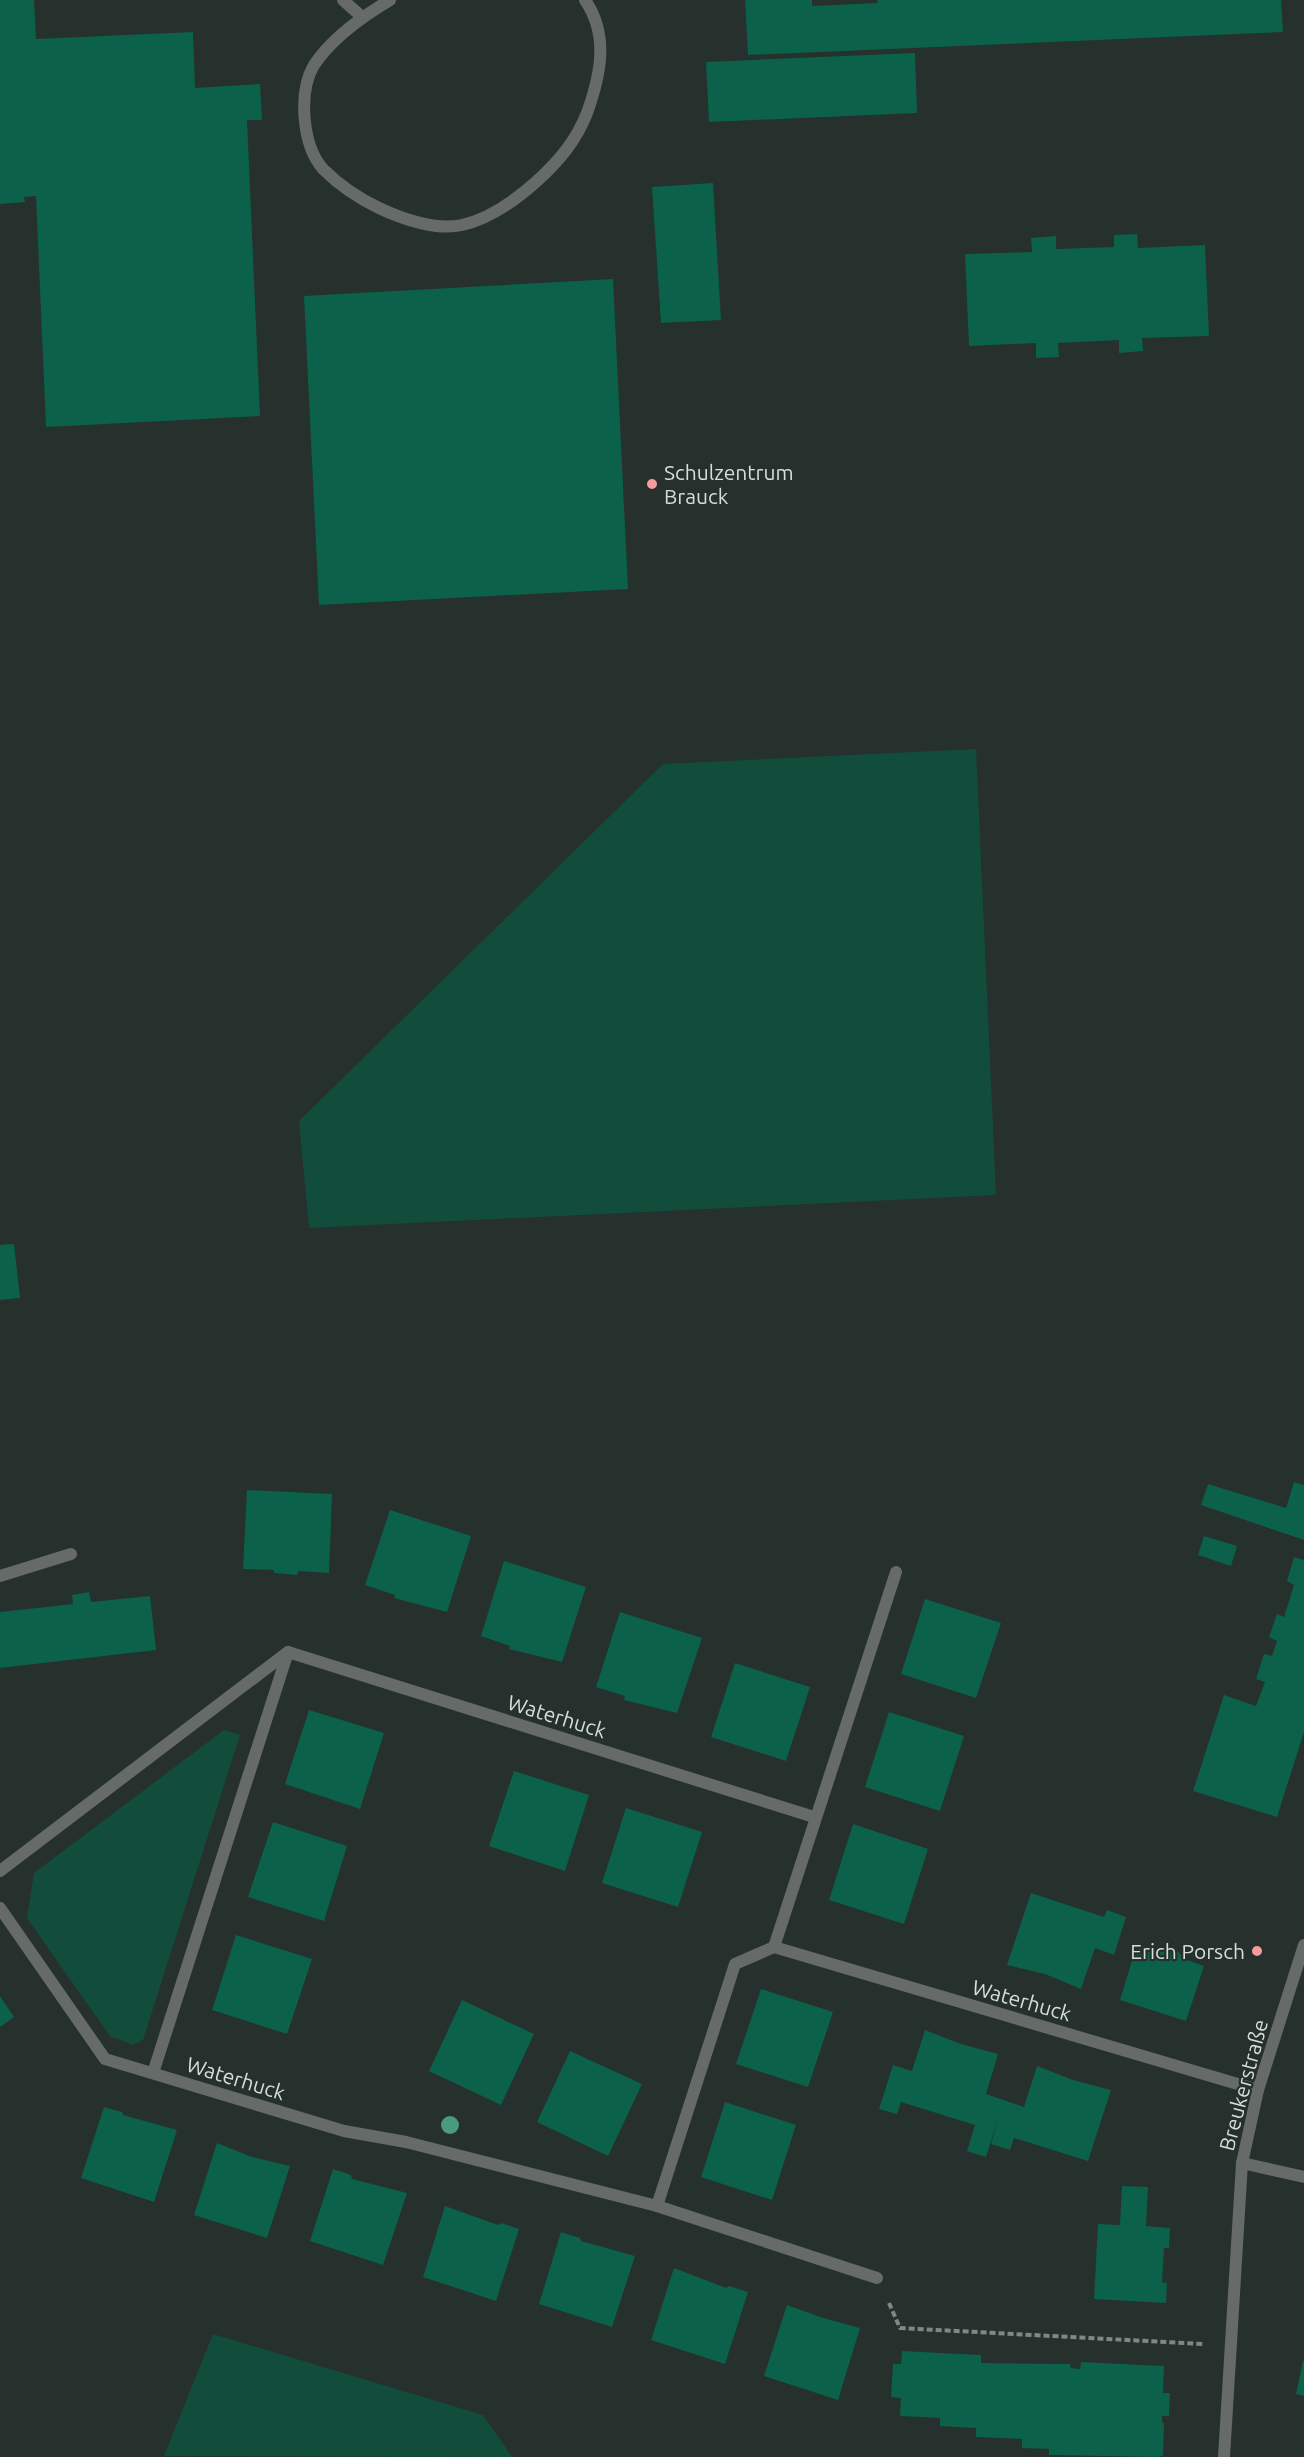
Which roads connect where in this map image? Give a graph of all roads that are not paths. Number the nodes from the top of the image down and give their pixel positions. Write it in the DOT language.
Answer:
graph roads {
  1 [pos="343,0"];
  2 [pos="390,0"];
  3 [pos="585,0"];
  4 [pos="362,17"];
  5 [pos="71,1554"];
  6 [pos="896,1572"];
  7 [pos="0,1575"];
  8 [pos="288,1652"];
  9 [pos="814,1817"];
  10 [pos="0,1871"];
  11 [pos="0,1908"];
  12 [pos="1304,1945"];
  13 [pos="774,1947"];
  14 [pos="153,2073"];
  15 [pos="1258,2090"];
  16 [pos="1242,2163"];
  17 [pos="1304,2177"];
  18 [pos="657,2206"];
  19 [pos="877,2278"];
  20 [pos="1224,2457"];
  1 -- 4 [label="street"];
  2 -- 4 [label="street"];
  3 -- 4 [label="street"];
  5 -- 7 [label="street"];
  6 -- 9 [label="street"];
  8 -- 9 [label="street, Waterhuck"];
  8 -- 10 [label="street"];
  8 -- 14 [label="street, Waterhuck"];
  9 -- 13 [label="street"];
  11 -- 14 [label="street, Waterhuck"];
  12 -- 15 [label="street, Breukerstraße"];
  13 -- 15 [label="street, Waterhuck"];
  13 -- 18 [label="street"];
  14 -- 18 [label="street, Waterhuck"];
  15 -- 16 [label="street, Breukerstraße"];
  16 -- 17 [label="street"];
  16 -- 20 [label="street, Breukerstraße"];
  18 -- 19 [label="street, Waterhuck"];
}
